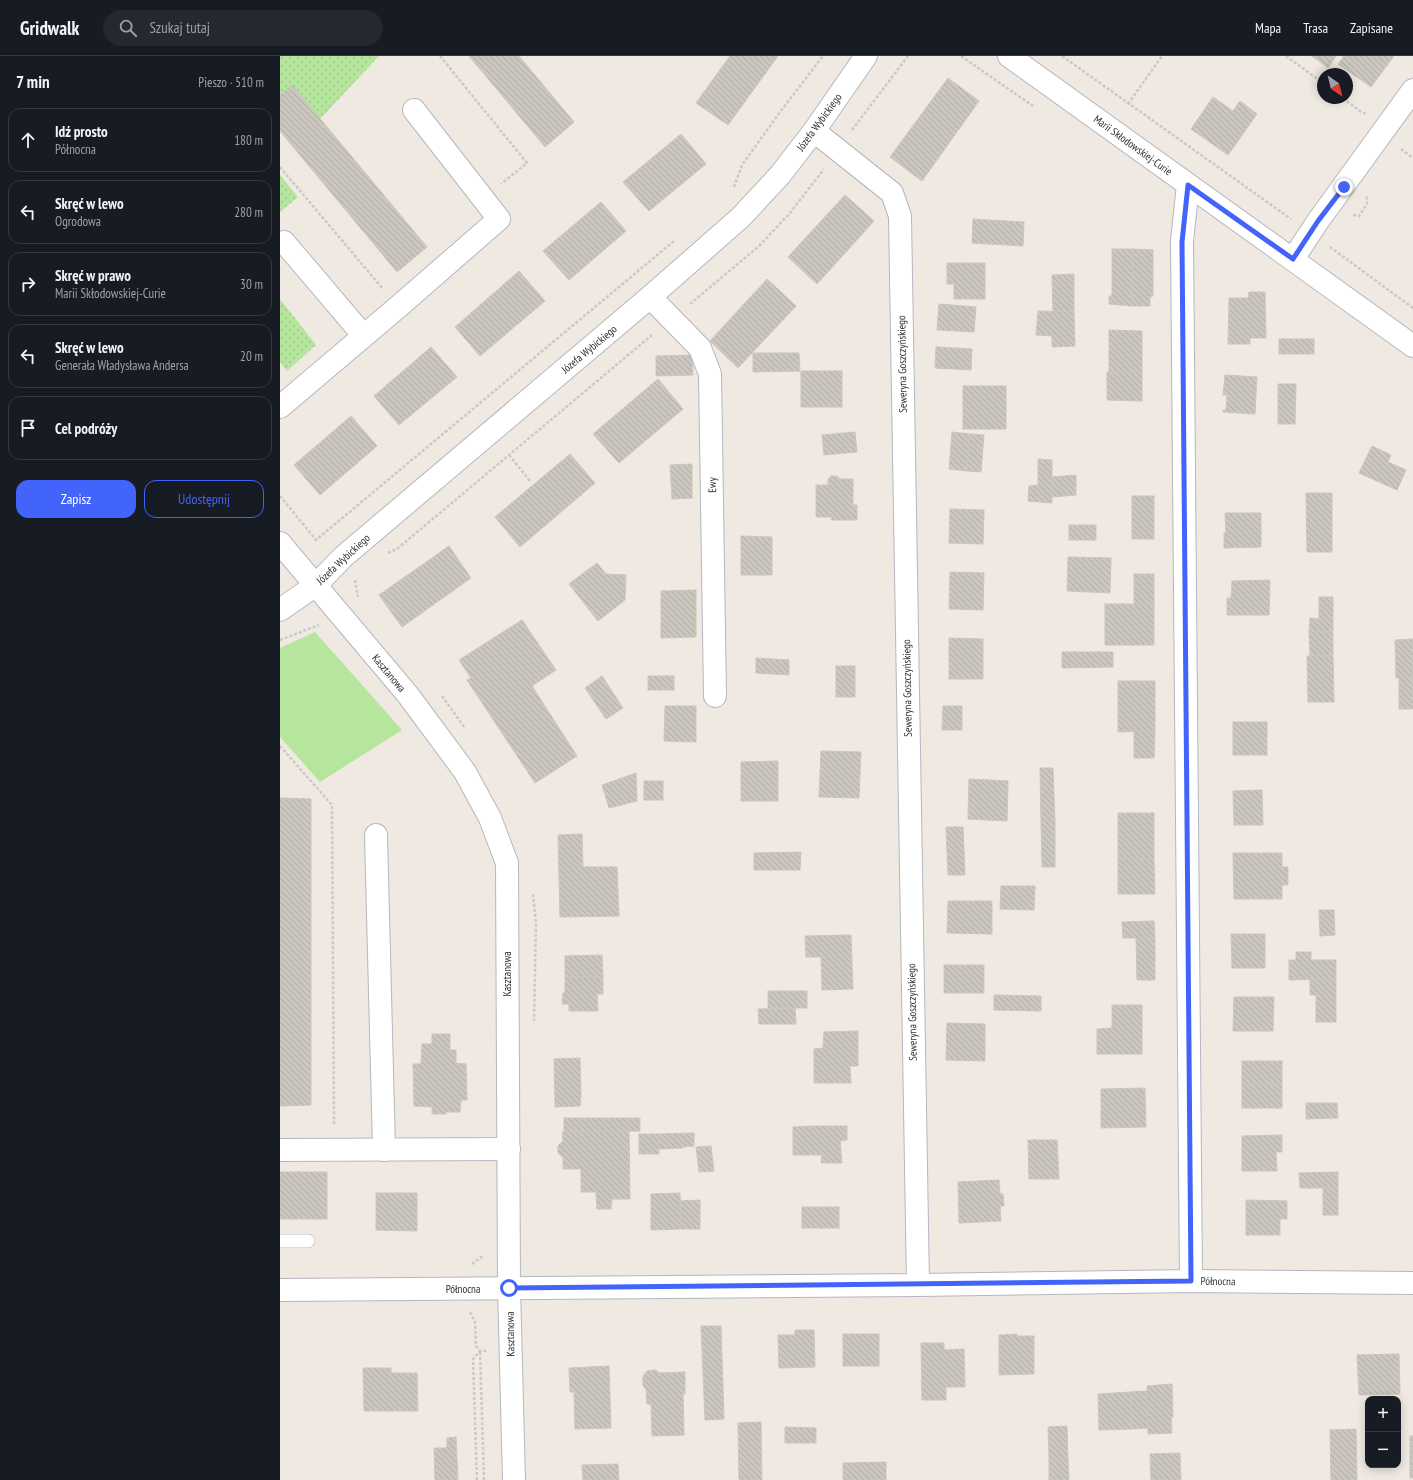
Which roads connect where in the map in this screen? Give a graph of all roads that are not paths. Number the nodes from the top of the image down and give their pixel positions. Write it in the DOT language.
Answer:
graph roads {
  1 [pos="866,56"];
  2 [pos="1009,56"];
  3 [pos="1413,90"];
  4 [pos="414,110"];
  5 [pos="814,131"];
  6 [pos="1188,185"];
  7 [pos="284,242"];
  8 [pos="1293,259"];
  9 [pos="650,297"];
  10 [pos="363,335"];
  11 [pos="1413,346"];
  12 [pos="280,407"];
  13 [pos="280,543"];
  14 [pos="316,585"];
  15 [pos="280,610"];
  16 [pos="715,696"];
  17 [pos="376,835"];
  18 [pos="509,1149"];
  19 [pos="280,1150"];
  20 [pos="384,1150"];
  21 [pos="280,1241"];
  22 [pos="308,1241"];
  23 [pos="1191,1281"];
  24 [pos="1413,1283"];
  25 [pos="918,1285"];
  26 [pos="509,1288"];
  27 [pos="280,1290"];
  28 [pos="514,1480"];
  1 -- 5 [label="street, Józefa Wybickiego"];
  2 -- 6 [label="street, Marii Skłodowskiej-Curie"];
  3 -- 8 [label="street"];
  4 -- 10 [label="street"];
  5 -- 9 [label="street, Józefa Wybickiego"];
  5 -- 25 [label="street, Seweryna Goszczyńskiego"];
  6 -- 8 [label="street, Marii Skłodowskiej-Curie"];
  6 -- 23 [label="street"];
  7 -- 10 [label="street"];
  8 -- 11 [label="street, Marii Skłodowskiej-Curie"];
  9 -- 14 [label="street, Józefa Wybickiego"];
  9 -- 16 [label="street, Ewy"];
  10 -- 12 [label="street"];
  13 -- 14 [label="street, Kasztanowa"];
  14 -- 15 [label="street, Józefa Wybickiego"];
  14 -- 18 [label="street, Kasztanowa"];
  17 -- 20 [label="street"];
  18 -- 20 [label="street"];
  18 -- 26 [label="street, Kasztanowa"];
  19 -- 20 [label="street"];
  21 -- 22 [label="lane"];
  23 -- 24 [label="street, Północna"];
  23 -- 25 [label="street, Północna"];
  25 -- 26 [label="street, Północna"];
  26 -- 27 [label="street, Północna"];
  26 -- 28 [label="street, Kasztanowa"];
}
